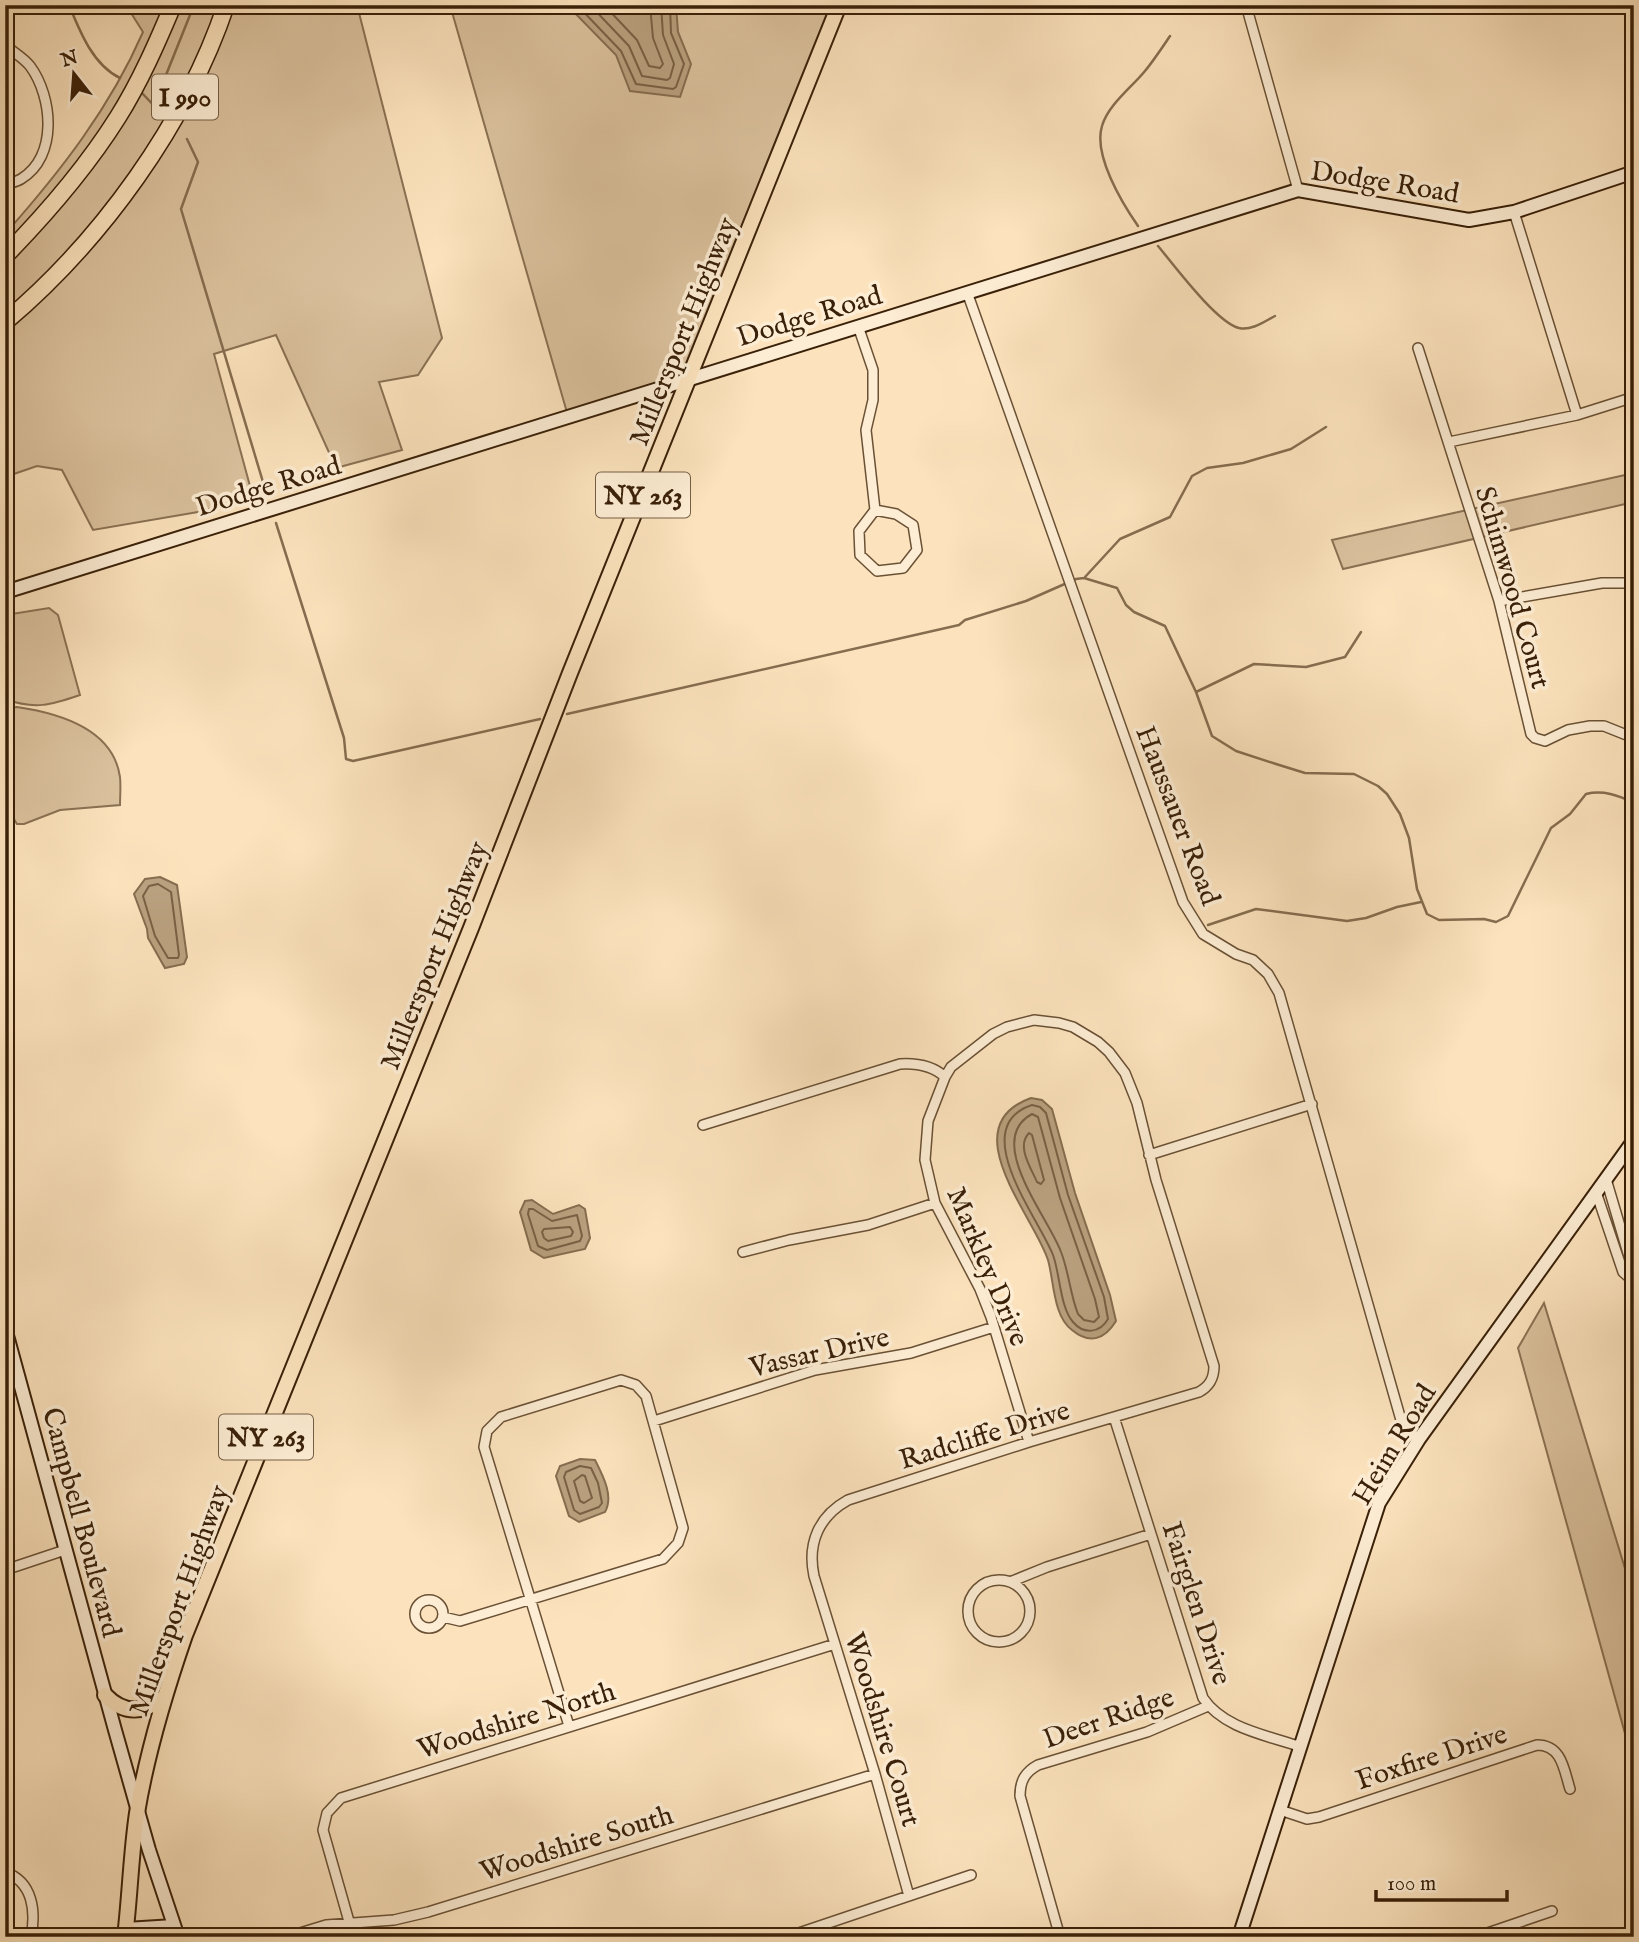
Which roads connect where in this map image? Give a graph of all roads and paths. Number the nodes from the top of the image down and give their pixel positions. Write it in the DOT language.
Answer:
graph roads {
  1 [pos="173,5"];
  2 [pos="226,5"];
  3 [pos="839,5"];
  4 [pos="1246,5"];
  5 [pos="5,45"];
  6 [pos="1634,172"];
  7 [pos="5,185"];
  8 [pos="1298,190"];
  9 [pos="1514,212"];
  10 [pos="5,256"];
  11 [pos="967,292"];
  12 [pos="5,322"];
  13 [pos="858,326"];
  14 [pos="1418,348"];
  15 [pos="691,377"];
  16 [pos="1634,397"];
  17 [pos="1577,415"];
  18 [pos="1449,442"];
  19 [pos="875,510"];
  20 [pos="1634,583"];
  21 [pos="5,592"];
  22 [pos="1499,601"];
  23 [pos="1634,738"];
  24 [pos="945,1077"];
  25 [pos="1312,1104"];
  26 [pos="704,1125"];
  27 [pos="1634,1140"];
  28 [pos="1149,1155"];
  29 [pos="1606,1179"];
  30 [pos="1596,1192"];
  31 [pos="935,1203"];
  32 [pos="743,1252"];
  33 [pos="1632,1283"];
  34 [pos="994,1327"];
  35 [pos="5,1328"];
  36 [pos="1114,1417"];
  37 [pos="653,1421"];
  38 [pos="1419,1439"];
  39 [pos="1029,1442"];
  40 [pos="1151,1534"];
  41 [pos="65,1550"];
  42 [pos="5,1570"];
  43 [pos="814,1576"];
  44 [pos="1010,1582"];
  45 [pos="530,1600"];
  46 [pos="443,1617"];
  47 [pos="835,1644"];
  48 [pos="106,1695"];
  49 [pos="165,1697"];
  50 [pos="1208,1706"];
  51 [pos="569,1726"];
  52 [pos="1301,1747"];
  53 [pos="875,1774"];
  54 [pos="1570,1789"];
  55 [pos="138,1810"];
  56 [pos="1280,1810"];
  57 [pos="5,1872"];
  58 [pos="971,1875"];
  59 [pos="909,1896"];
  60 [pos="1552,1911"];
  61 [pos="350,1925"];
  62 [pos="176,1931"];
  63 [pos="125,1933"];
  64 [pos="1487,1935"];
  65 [pos="31,1937"];
  66 [pos="287,1937"];
  67 [pos="787,1937"];
  68 [pos="1060,1937"];
  69 [pos="1239,1937"];
  70 [pos="1476,1937"];
  1 -- 10 [label="highway, I 990"];
  2 -- 12 [label="highway, I 990"];
  3 -- 15 [label="main road, Millersport Highway / NY 263"];
  4 -- 8 [label="street"];
  5 -- 7 [label="street"];
  6 -- 9 [label="street, Dodge Road"];
  8 -- 9 [label="street, Dodge Road"];
  8 -- 11 [label="street, Dodge Road"];
  9 -- 17 [label="street"];
  11 -- 13 [label="street, Dodge Road"];
  11 -- 25 [label="street, Haussauer Road"];
  13 -- 15 [label="street, Dodge Road"];
  13 -- 19 [label="street"];
  14 -- 18 [label="street, Schimwood Court"];
  15 -- 21 [label="street, Dodge Road"];
  15 -- 49 [label="main road, Millersport Highway / NY 263"];
  16 -- 17 [label="street"];
  17 -- 18 [label="street"];
  18 -- 22 [label="street, Schimwood Court"];
  19 -- 19 [label="street"];
  20 -- 22 [label="street"];
  22 -- 23 [label="street, Schimwood Court"];
  24 -- 26 [label="street"];
  24 -- 28 [label="street, Markley Drive"];
  24 -- 31 [label="street, Markley Drive"];
  25 -- 28 [label="street"];
  25 -- 38 [label="street, Haussauer Road"];
  27 -- 29 [label="street, Heim Road"];
  28 -- 36 [label="street, Radcliffe Drive"];
  29 -- 30 [label="street, Heim Road"];
  29 -- 33 [label="street"];
  30 -- 33 [label="street"];
  30 -- 38 [label="street, Heim Road"];
  31 -- 32 [label="street"];
  31 -- 34 [label="street, Markley Drive"];
  34 -- 37 [label="street, Vassar Drive"];
  34 -- 39 [label="street, Markley Drive"];
  35 -- 41 [label="street, Campbell Boulevard"];
  36 -- 39 [label="street, Radcliffe Drive"];
  36 -- 40 [label="street, Fairglen Drive"];
  37 -- 45 [label="street"];
  37 -- 45 [label="street"];
  38 -- 52 [label="street, Heim Road"];
  39 -- 43 [label="street, Radcliffe Drive"];
  40 -- 44 [label="street"];
  40 -- 50 [label="street, Fairglen Drive"];
  41 -- 42 [label="street"];
  41 -- 48 [label="street, Campbell Boulevard"];
  43 -- 47 [label="street, Woodshire Court"];
  44 -- 44 [label="street"];
  45 -- 46 [label="street"];
  45 -- 51 [label="street"];
  47 -- 51 [label="street, Woodshire North"];
  47 -- 53 [label="street, Woodshire Court"];
  48 -- 49 [label="main road"];
  48 -- 55 [label="street, Campbell Boulevard"];
  49 -- 55 [label="main road, Millersport Highway / NY 263"];
  50 -- 52 [label="street, Fairglen Drive"];
  50 -- 68 [label="street, Deer Ridge"];
  51 -- 61 [label="street, Woodshire North"];
  52 -- 56 [label="street, Heim Road"];
  53 -- 59 [label="street, Woodshire Court"];
  53 -- 61 [label="street, Woodshire South"];
  54 -- 56 [label="street, Foxfire Drive"];
  55 -- 62 [label="street, Campbell Boulevard"];
  55 -- 63 [label="main road, Millersport Highway / NY 263"];
  56 -- 69 [label="street, Heim Road"];
  57 -- 65 [label="street"];
  58 -- 59 [label="street"];
  59 -- 67 [label="street"];
  60 -- 64 [label="street"];
  61 -- 66 [label="street, Woodshire South"];
  62 -- 63 [label="street"];
  64 -- 70 [label="street"];
}
